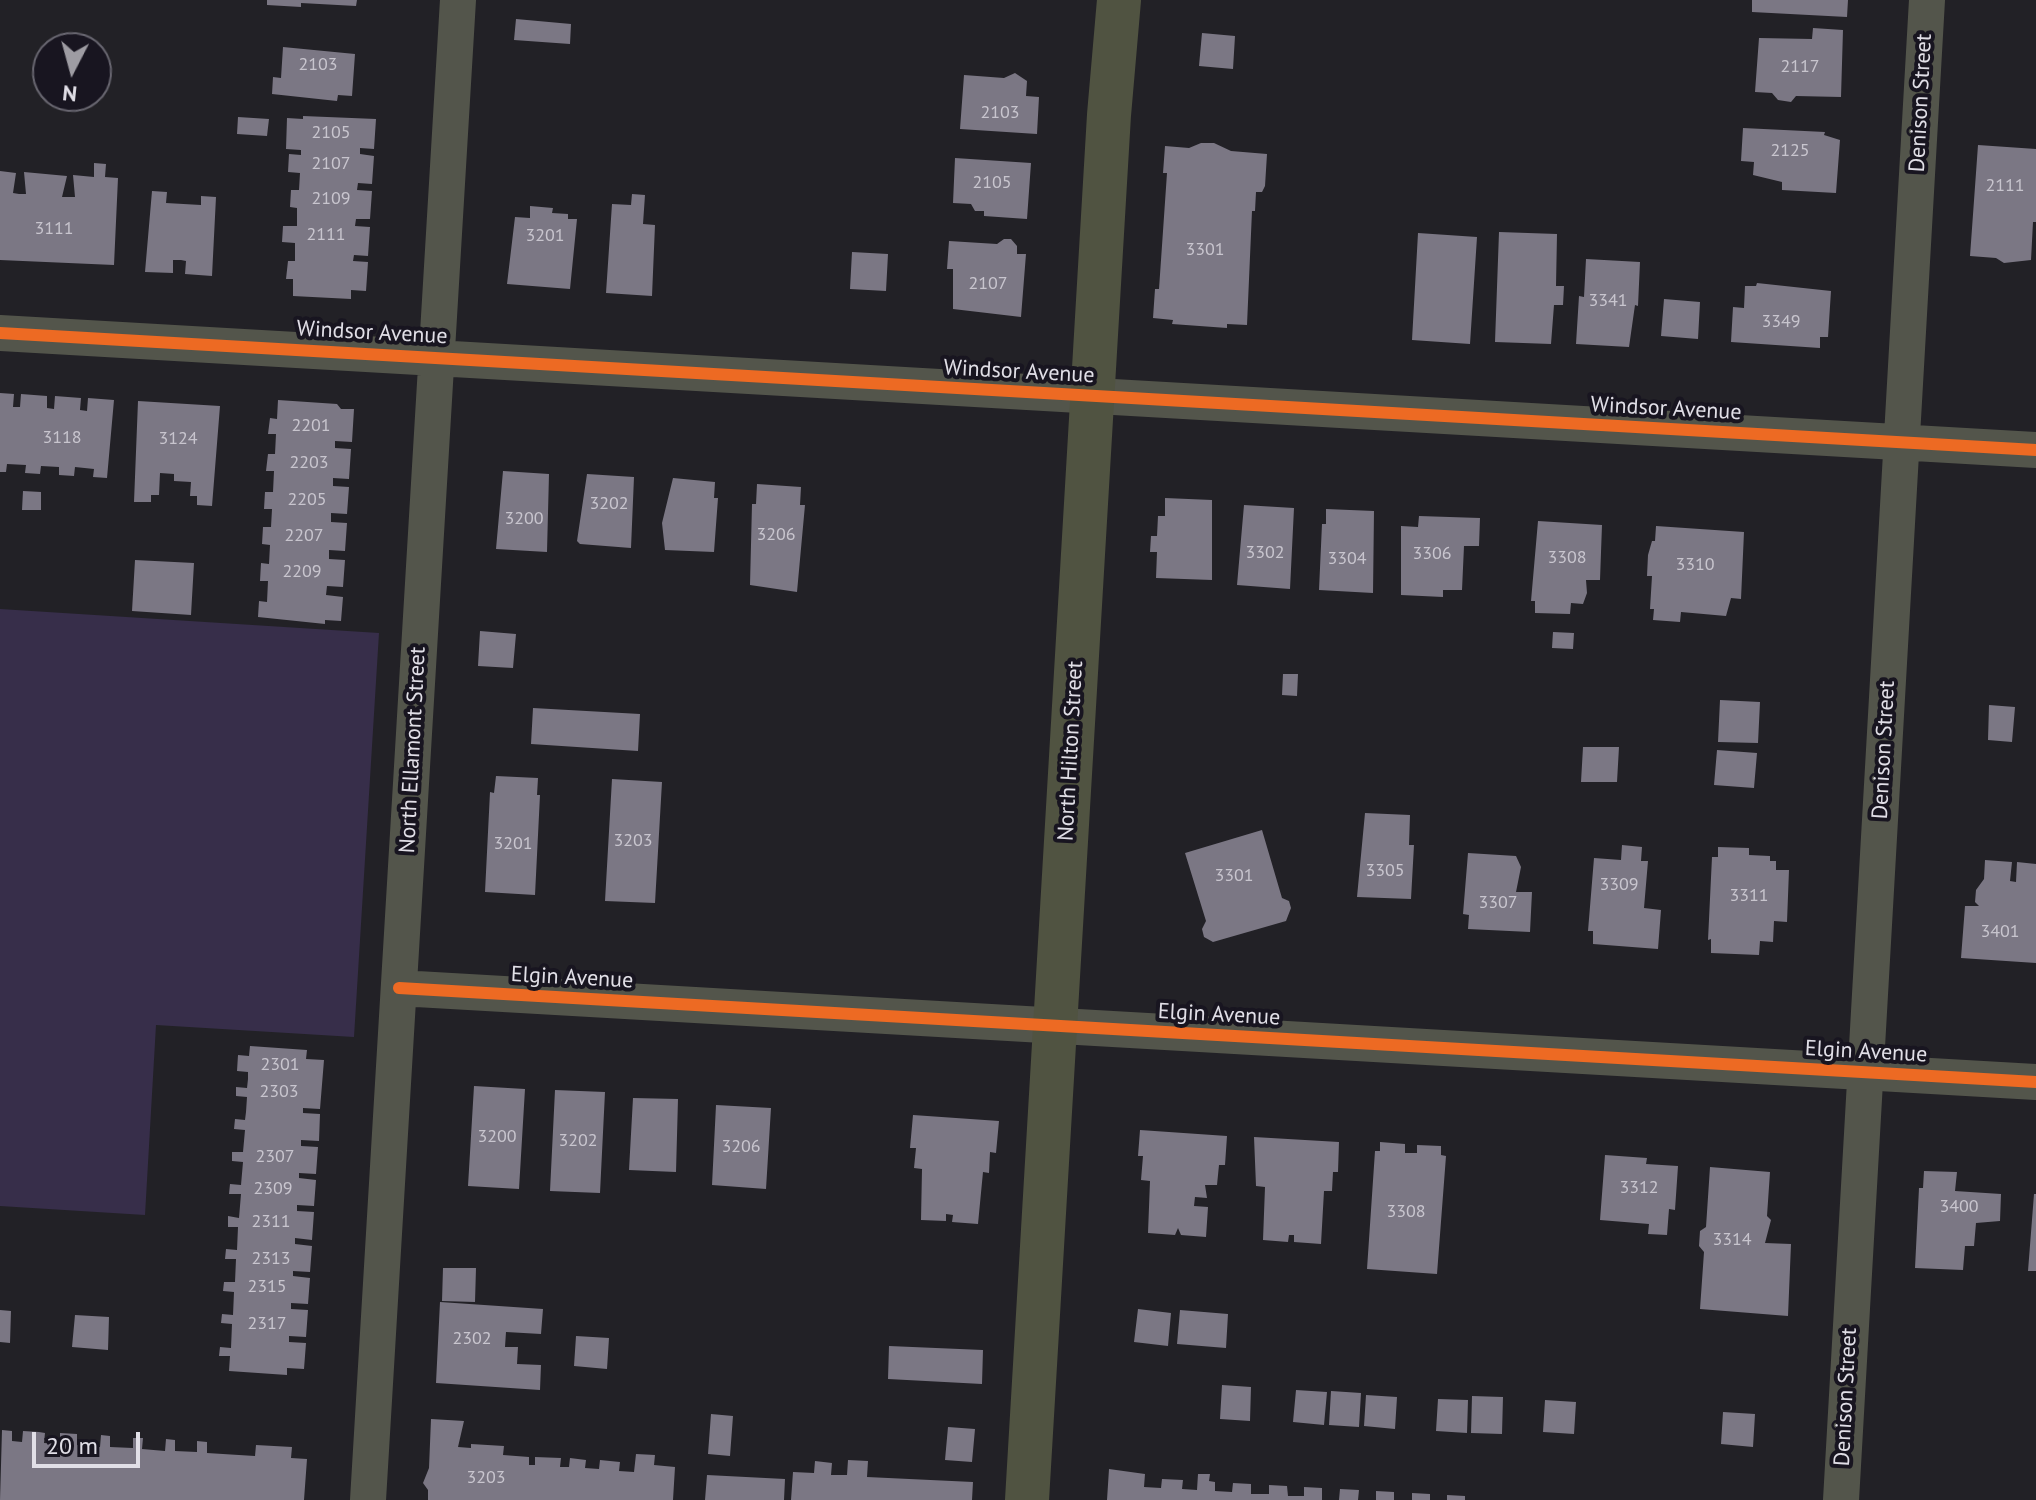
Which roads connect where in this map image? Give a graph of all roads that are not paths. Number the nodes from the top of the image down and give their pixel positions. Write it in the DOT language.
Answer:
graph roads {
  1 [pos="458,0"];
  2 [pos="1119,0"];
  3 [pos="1927,0"];
  4 [pos="0,333"];
  5 [pos="437,357"];
  6 [pos="1092,397"];
  7 [pos="1902,442"];
  8 [pos="2036,450"];
  9 [pos="399,988"];
  10 [pos="1055,1026"];
  11 [pos="1864,1072"];
  12 [pos="2036,1082"];
  13 [pos="368,1500"];
  14 [pos="1027,1500"];
  15 [pos="1841,1500"];
  1 -- 5 [label="street, North Ellamont Street"];
  2 -- 6 [label="main road, North Hilton Street"];
  3 -- 7 [label="street, Denison Street"];
  4 -- 5 [label="street, Windsor Avenue"];
  5 -- 6 [label="street, Windsor Avenue"];
  5 -- 9 [label="street, North Ellamont Street"];
  6 -- 7 [label="street, Windsor Avenue"];
  6 -- 10 [label="main road, North Hilton Street"];
  7 -- 8 [label="street, Windsor Avenue"];
  7 -- 11 [label="street, Denison Street"];
  9 -- 10 [label="street, Elgin Avenue"];
  9 -- 13 [label="street, North Ellamont Street"];
  10 -- 11 [label="street, Elgin Avenue"];
  10 -- 14 [label="main road, North Hilton Street"];
  11 -- 12 [label="street, Elgin Avenue"];
  11 -- 15 [label="street, Denison Street"];
}
